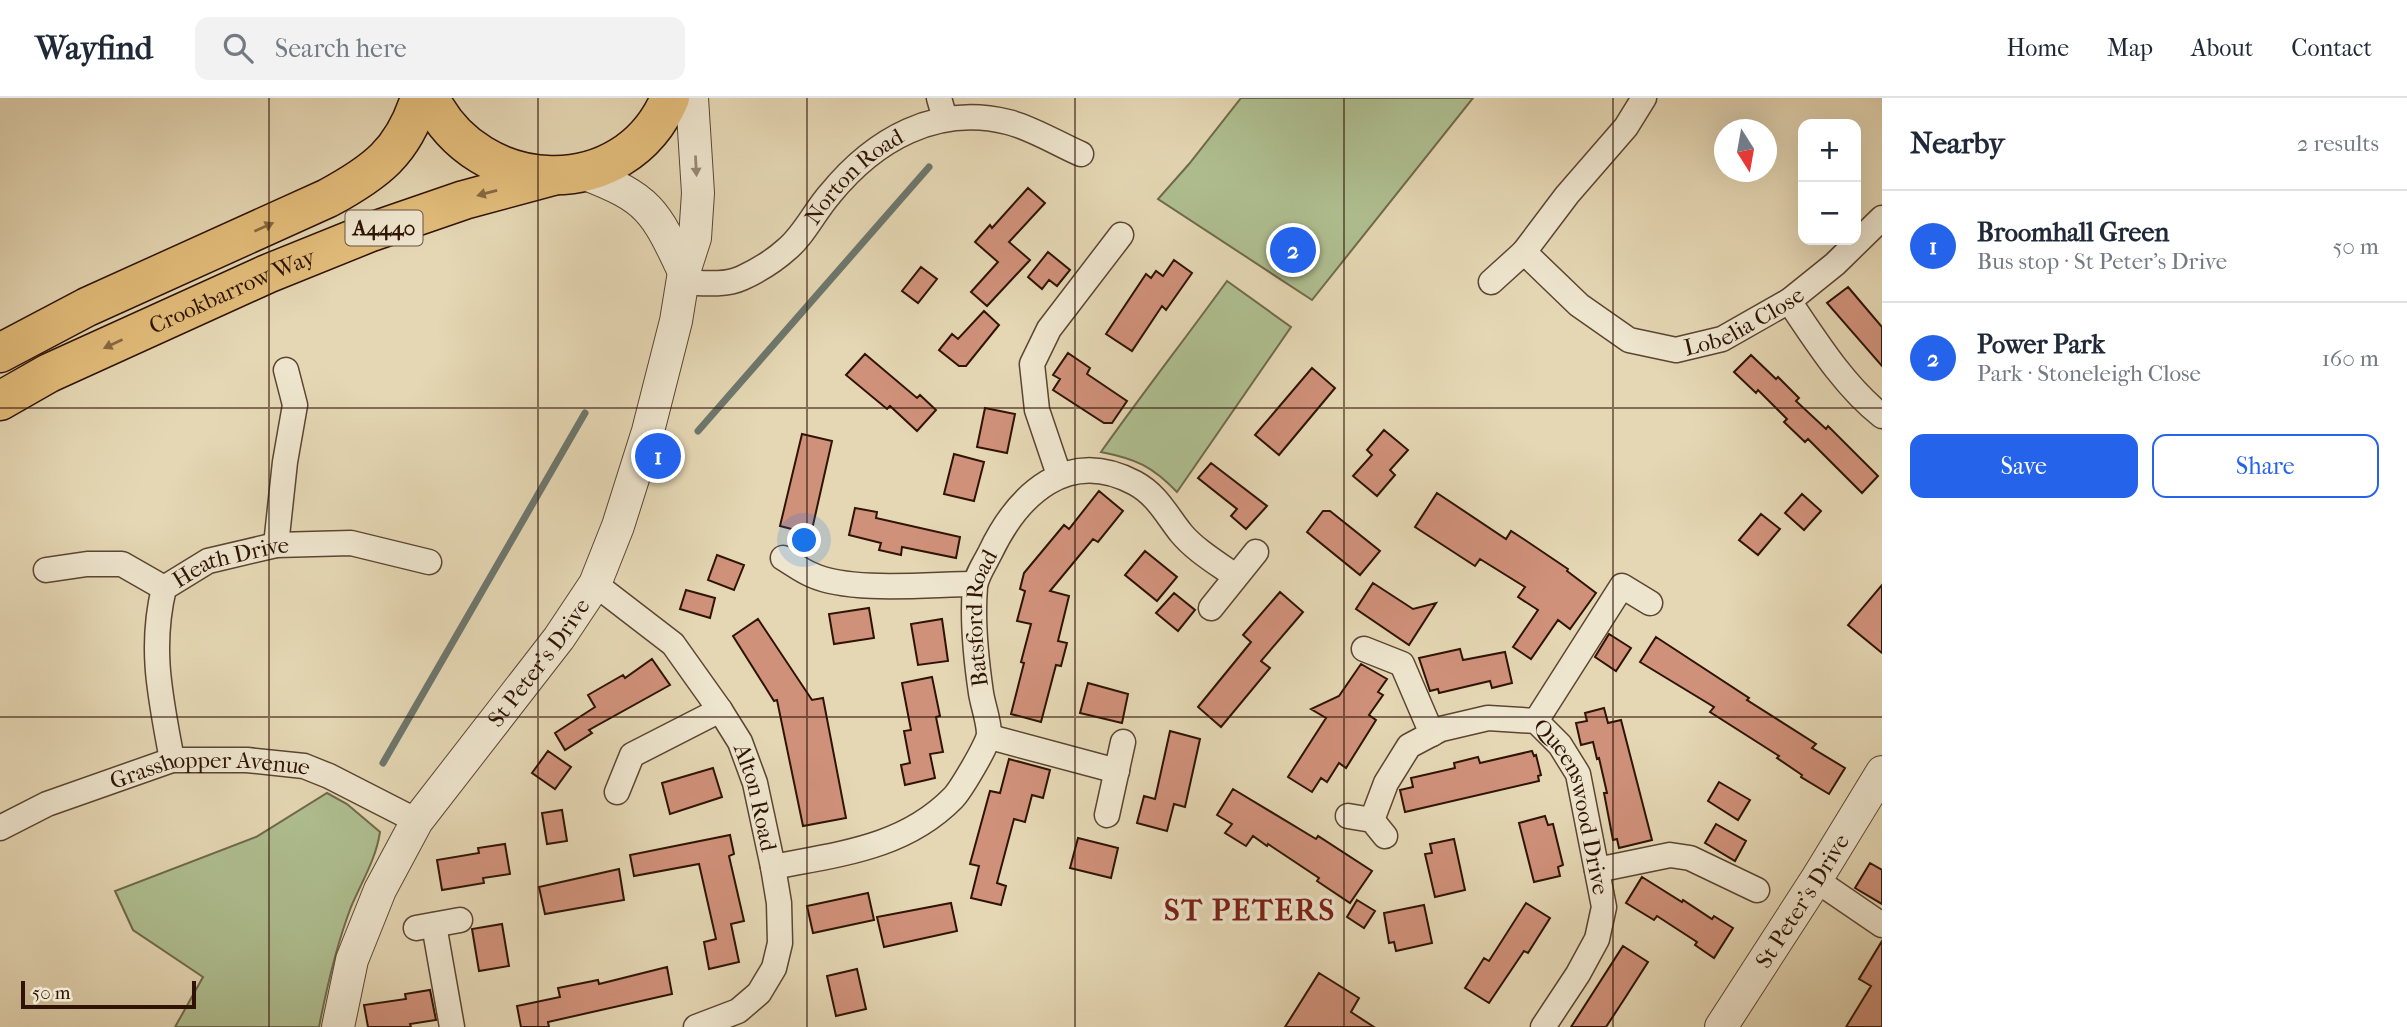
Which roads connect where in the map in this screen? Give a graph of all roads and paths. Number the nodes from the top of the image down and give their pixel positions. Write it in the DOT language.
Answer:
graph roads {
  1 [pos="419,98"];
  2 [pos="430,98"];
  3 [pos="670,98"];
  4 [pos="692,98"];
  5 [pos="1644,98"];
  6 [pos="942,109"];
  7 [pos="1082,154"];
  8 [pos="568,174"];
  9 [pos="1882,218"];
  10 [pos="1121,235"];
  11 [pos="1524,252"];
  12 [pos="684,277"];
  13 [pos="1491,282"];
  14 [pos="1789,301"];
  15 [pos="0,353"];
  16 [pos="286,370"];
  17 [pos="0,401"];
  18 [pos="1882,416"];
  19 [pos="1059,475"];
  20 [pos="276,545"];
  21 [pos="1256,552"];
  22 [pos="783,558"];
  23 [pos="429,562"];
  24 [pos="46,570"];
  25 [pos="1235,576"];
  26 [pos="595,584"];
  27 [pos="975,584"];
  28 [pos="164,588"];
  29 [pos="1650,603"];
  30 [pos="1211,608"];
  31 [pos="1364,649"];
  32 [pos="720,710"];
  33 [pos="1536,721"];
  34 [pos="1432,733"];
  35 [pos="990,737"];
  36 [pos="1123,742"];
  37 [pos="172,760"];
  38 [pos="1117,771"];
  39 [pos="1882,772"];
  40 [pos="617,792"];
  41 [pos="1107,815"];
  42 [pos="417,821"];
  43 [pos="1368,824"];
  44 [pos="0,828"];
  45 [pos="773,867"];
  46 [pos="1597,870"];
  47 [pos="1816,880"];
  48 [pos="1757,890"];
  49 [pos="460,920"];
  50 [pos="1882,925"];
  51 [pos="338,1027"];
  52 [pos="452,1027"];
  53 [pos="696,1027"];
  54 [pos="1543,1027"];
  55 [pos="1721,1027"];
  15 -- 1 [label="highway, Crookbarrow Way / A4440, one-way"];
  2 -- 8 [label="highway"];
  3 -- 8 [label="highway, Crookbarrow Way"];
  4 -- 12 [label="street, St Peter's Drive, one-way"];
  5 -- 11 [label="street"];
  6 -- 7 [label="street, Norton Road"];
  6 -- 12 [label="street, Norton Road"];
  8 -- 12 [label="street"];
  8 -- 17 [label="highway, Crookbarrow Way / A4440, one-way"];
  9 -- 14 [label="street, Lobelia Close"];
  10 -- 19 [label="street"];
  11 -- 13 [label="street"];
  11 -- 14 [label="street, Lobelia Close"];
  12 -- 26 [label="street, St Peter's Drive"];
  14 -- 18 [label="street"];
  16 -- 20 [label="street"];
  19 -- 25 [label="street, Batsford Road"];
  19 -- 27 [label="street, Batsford Road"];
  20 -- 23 [label="street, Heath Drive"];
  20 -- 28 [label="street, Heath Drive"];
  21 -- 25 [label="street"];
  22 -- 27 [label="street"];
  24 -- 28 [label="street"];
  25 -- 30 [label="street"];
  26 -- 32 [label="street, Alton Road"];
  26 -- 42 [label="street, St Peter's Drive"];
  27 -- 35 [label="street, Batsford Road"];
  28 -- 37 [label="street, Heath Drive"];
  29 -- 33 [label="street"];
  31 -- 34 [label="street"];
  32 -- 40 [label="street"];
  32 -- 45 [label="street, Alton Road"];
  33 -- 34 [label="street, Queenswood Drive"];
  33 -- 46 [label="street, Queenswood Drive"];
  34 -- 43 [label="street, Queenswood Drive"];
  35 -- 38 [label="street"];
  35 -- 45 [label="street"];
  36 -- 38 [label="street"];
  37 -- 42 [label="street, Grasshopper Avenue"];
  37 -- 44 [label="street, Grasshopper Avenue"];
  38 -- 41 [label="street"];
  39 -- 47 [label="street, St Peter's Drive"];
  42 -- 51 [label="street, St Peter's Drive"];
  45 -- 53 [label="street, Alton Road"];
  46 -- 48 [label="street"];
  46 -- 54 [label="street, Queenswood Drive"];
  47 -- 50 [label="street"];
  47 -- 55 [label="street, St Peter's Drive"];
  49 -- 52 [label="street"];
}
